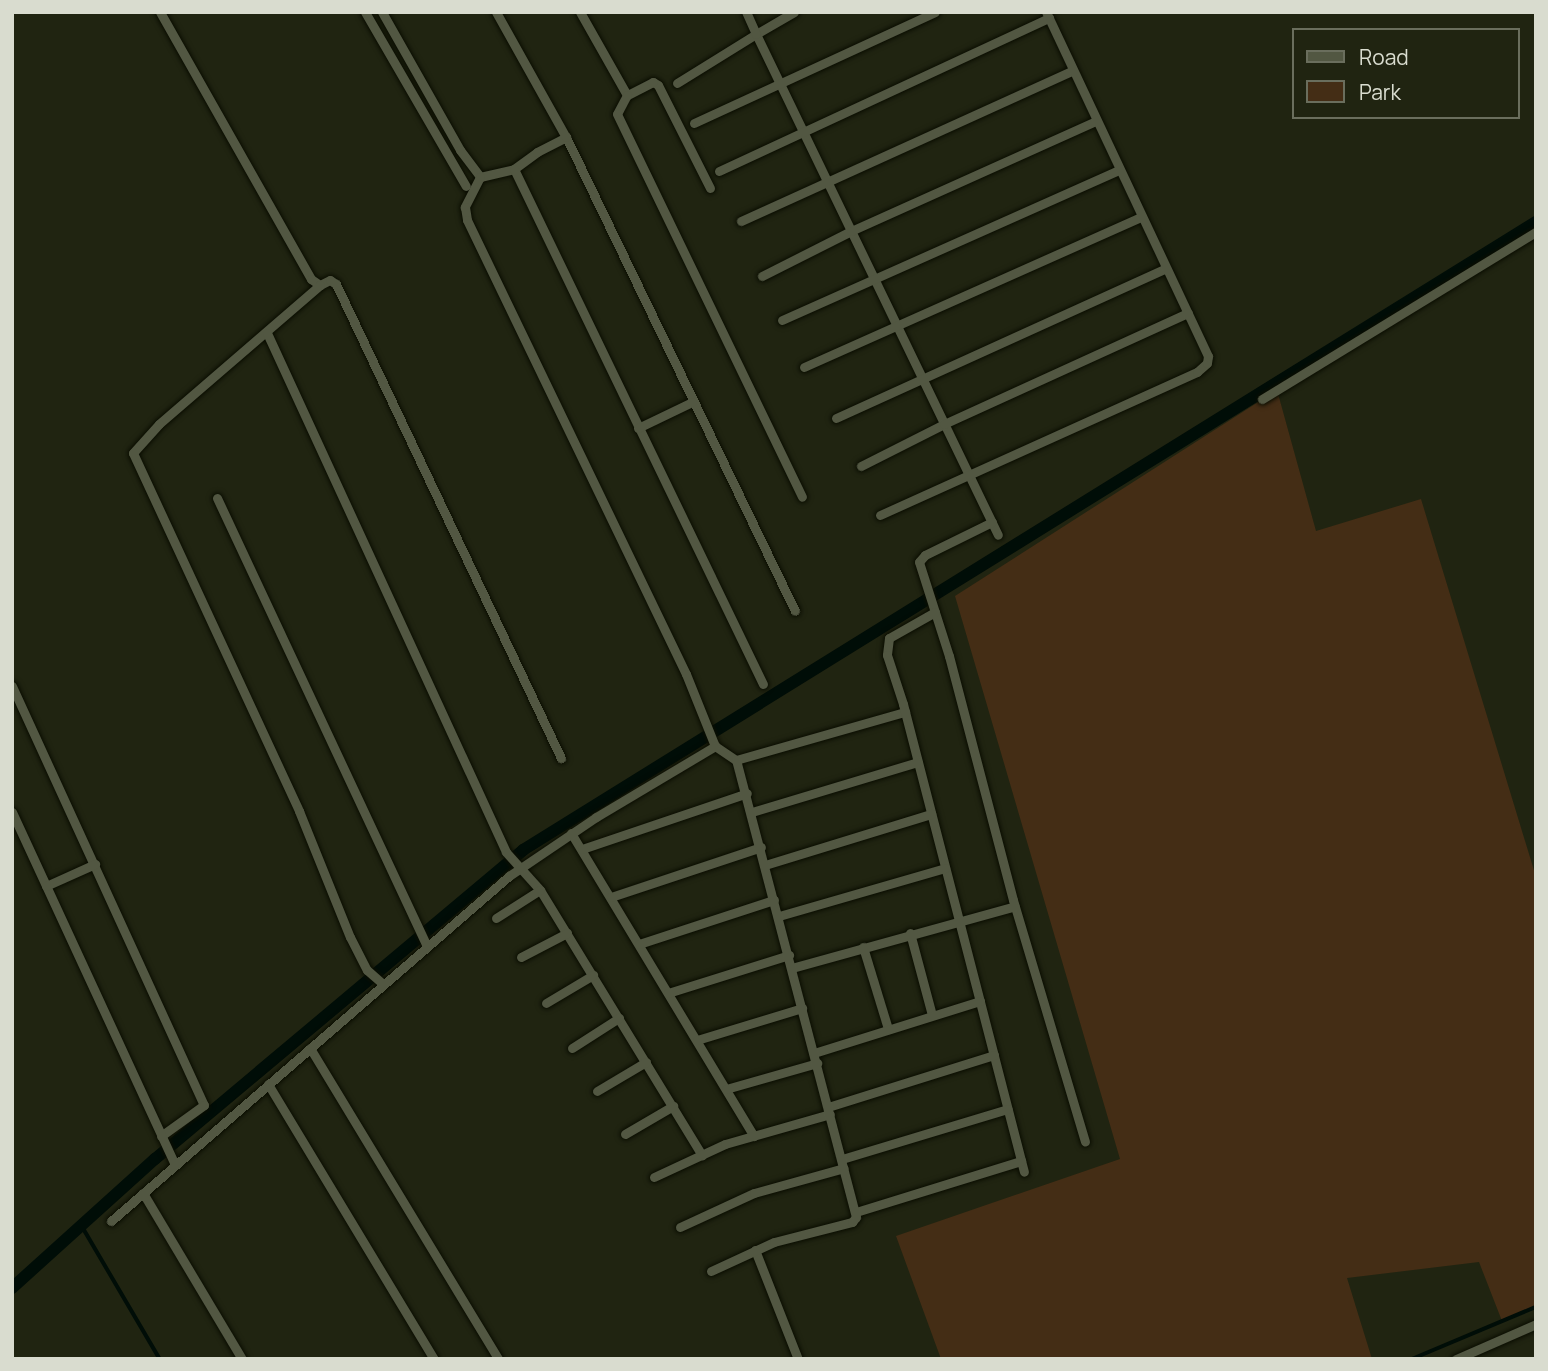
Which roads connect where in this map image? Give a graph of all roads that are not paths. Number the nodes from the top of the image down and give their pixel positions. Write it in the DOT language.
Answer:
graph roads {
  1 [pos="160,12"];
  2 [pos="365,12"];
  3 [pos="383,12"];
  4 [pos="496,12"];
  5 [pos="580,12"];
  6 [pos="746,12"];
  7 [pos="794,12"];
  8 [pos="935,12"];
  9 [pos="1047,15"];
  10 [pos="756,34"];
  11 [pos="1072,71"];
  12 [pos="677,83"];
  13 [pos="778,84"];
  14 [pos="626,95"];
  15 [pos="1096,121"];
  16 [pos="694,123"];
  17 [pos="802,132"];
  18 [pos="566,137"];
  19 [pos="460,150"];
  20 [pos="447,156"];
  21 [pos="514,169"];
  22 [pos="1119,170"];
  23 [pos="719,171"];
  24 [pos="480,177"];
  25 [pos="827,182"];
  26 [pos="466,186"];
  27 [pos="710,188"];
  28 [pos="1141,218"];
  29 [pos="740,221"];
  30 [pos="851,231"];
  31 [pos="1536,232"];
  32 [pos="1166,268"];
  33 [pos="762,276"];
  34 [pos="874,279"];
  35 [pos="320,285"];
  36 [pos="1188,313"];
  37 [pos="782,320"];
  38 [pos="898,328"];
  39 [pos="267,333"];
  40 [pos="804,367"];
  41 [pos="922,377"];
  42 [pos="1262,399"];
  43 [pos="692,402"];
  44 [pos="836,418"];
  45 [pos="944,424"];
  46 [pos="638,428"];
  47 [pos="861,466"];
  48 [pos="969,474"];
  49 [pos="802,497"];
  50 [pos="217,498"];
  51 [pos="880,515"];
  52 [pos="992,522"];
  53 [pos="998,535"];
  54 [pos="934,608"];
  55 [pos="794,611"];
  56 [pos="763,684"];
  57 [pos="12,686"];
  58 [pos="905,712"];
  59 [pos="715,746"];
  60 [pos="561,758"];
  61 [pos="736,760"];
  62 [pos="918,762"];
  63 [pos="747,793"];
  64 [pos="12,812"];
  65 [pos="752,812"];
  66 [pos="931,814"];
  67 [pos="571,833"];
  68 [pos="761,847"];
  69 [pos="582,849"];
  70 [pos="95,864"];
  71 [pos="765,865"];
  72 [pos="520,868"];
  73 [pos="945,868"];
  74 [pos="46,886"];
  75 [pos="540,890"];
  76 [pos="611,897"];
  77 [pos="774,900"];
  78 [pos="1015,906"];
  79 [pos="779,916"];
  80 [pos="495,918"];
  81 [pos="959,919"];
  82 [pos="567,933"];
  83 [pos="910,933"];
  84 [pos="639,944"];
  85 [pos="427,946"];
  86 [pos="863,947"];
  87 [pos="789,955"];
  88 [pos="521,957"];
  89 [pos="792,968"];
  90 [pos="593,975"];
  91 [pos="383,984"];
  92 [pos="668,993"];
  93 [pos="980,1001"];
  94 [pos="546,1003"];
  95 [pos="802,1008"];
  96 [pos="932,1015"];
  97 [pos="619,1018"];
  98 [pos="888,1029"];
  99 [pos="697,1040"];
  100 [pos="310,1048"];
  101 [pos="572,1048"];
  102 [pos="994,1055"];
  103 [pos="816,1058"];
  104 [pos="646,1062"];
  105 [pos="268,1084"];
  106 [pos="726,1088"];
  107 [pos="597,1091"];
  108 [pos="673,1106"];
  109 [pos="1008,1109"];
  110 [pos="829,1110"];
  111 [pos="625,1134"];
  112 [pos="754,1136"];
  113 [pos="162,1139"];
  114 [pos="1085,1142"];
  115 [pos="702,1155"];
  116 [pos="1021,1161"];
  117 [pos="173,1162"];
  118 [pos="843,1164"];
  119 [pos="1024,1172"];
  120 [pos="654,1177"];
  121 [pos="143,1194"];
  122 [pos="856,1212"];
  123 [pos="111,1221"];
  124 [pos="680,1227"];
  125 [pos="755,1250"];
  126 [pos="711,1271"];
  127 [pos="1536,1324"];
  128 [pos="242,1359"];
  129 [pos="434,1359"];
  130 [pos="498,1359"];
  131 [pos="798,1359"];
  132 [pos="1456,1359"];
  1 -- 35 [label="street"];
  2 -- 20 [label="street"];
  3 -- 19 [label="street"];
  4 -- 18 [label="street"];
  5 -- 14 [label="street"];
  6 -- 10 [label="street"];
  7 -- 10 [label="street"];
  8 -- 13 [label="street"];
  9 -- 11 [label="street"];
  9 -- 17 [label="street"];
  10 -- 12 [label="street"];
  10 -- 13 [label="street"];
  11 -- 15 [label="street"];
  11 -- 25 [label="street"];
  13 -- 16 [label="street"];
  13 -- 17 [label="street"];
  14 -- 27 [label="street"];
  14 -- 49 [label="street"];
  15 -- 22 [label="street"];
  15 -- 30 [label="street"];
  17 -- 23 [label="street"];
  17 -- 25 [label="street"];
  18 -- 21 [label="street"];
  18 -- 43 [label="street"];
  19 -- 20 [label="street"];
  19 -- 24 [label="street"];
  20 -- 26 [label="street"];
  21 -- 24 [label="street"];
  21 -- 46 [label="street"];
  22 -- 28 [label="street"];
  22 -- 34 [label="street"];
  24 -- 59 [label="street"];
  25 -- 29 [label="street"];
  25 -- 30 [label="street"];
  28 -- 32 [label="street"];
  28 -- 38 [label="street"];
  30 -- 33 [label="street"];
  30 -- 34 [label="street"];
  31 -- 42 [label="street"];
  32 -- 36 [label="street"];
  32 -- 41 [label="street"];
  34 -- 37 [label="street"];
  34 -- 38 [label="street"];
  35 -- 39 [label="street"];
  35 -- 60 [label="street"];
  36 -- 45 [label="street"];
  36 -- 48 [label="street"];
  38 -- 40 [label="street"];
  38 -- 41 [label="street"];
  39 -- 72 [label="street"];
  39 -- 91 [label="street"];
  41 -- 44 [label="street"];
  41 -- 45 [label="street"];
  43 -- 46 [label="street"];
  43 -- 55 [label="street"];
  45 -- 47 [label="street"];
  45 -- 48 [label="street"];
  46 -- 56 [label="street"];
  48 -- 51 [label="street"];
  48 -- 52 [label="street"];
  50 -- 85 [label="street"];
  52 -- 53 [label="street"];
  52 -- 54 [label="street"];
  54 -- 58 [label="street"];
  54 -- 78 [label="street"];
  57 -- 70 [label="street"];
  58 -- 61 [label="street"];
  58 -- 62 [label="street"];
  59 -- 61 [label="street"];
  59 -- 67 [label="street"];
  61 -- 63 [label="street"];
  62 -- 65 [label="street"];
  62 -- 66 [label="street"];
  63 -- 65 [label="street"];
  63 -- 69 [label="street"];
  64 -- 74 [label="street"];
  65 -- 68 [label="street"];
  66 -- 71 [label="street"];
  66 -- 73 [label="street"];
  67 -- 69 [label="street"];
  67 -- 72 [label="street"];
  68 -- 71 [label="street"];
  68 -- 76 [label="street"];
  69 -- 76 [label="street"];
  70 -- 74 [label="street"];
  70 -- 113 [label="street"];
  71 -- 77 [label="street"];
  72 -- 75 [label="street"];
  72 -- 85 [label="street"];
  73 -- 79 [label="street"];
  73 -- 81 [label="street"];
  74 -- 113 [label="street"];
  75 -- 80 [label="street"];
  75 -- 82 [label="street"];
  76 -- 84 [label="street"];
  77 -- 79 [label="street"];
  77 -- 84 [label="street"];
  78 -- 81 [label="street"];
  78 -- 114 [label="street"];
  79 -- 87 [label="street"];
  81 -- 83 [label="street"];
  81 -- 93 [label="street"];
  82 -- 88 [label="street"];
  82 -- 90 [label="street"];
  83 -- 86 [label="street"];
  83 -- 96 [label="street"];
  84 -- 92 [label="street"];
  85 -- 91 [label="street"];
  86 -- 89 [label="street"];
  86 -- 98 [label="street"];
  87 -- 89 [label="street"];
  87 -- 92 [label="street"];
  89 -- 95 [label="street"];
  90 -- 94 [label="street"];
  90 -- 97 [label="street"];
  91 -- 100 [label="street"];
  92 -- 99 [label="street"];
  93 -- 96 [label="street"];
  93 -- 102 [label="street"];
  95 -- 99 [label="street"];
  95 -- 103 [label="street"];
  96 -- 98 [label="street"];
  97 -- 101 [label="street"];
  97 -- 104 [label="street"];
  98 -- 103 [label="street"];
  99 -- 106 [label="street"];
  100 -- 105 [label="street"];
  100 -- 130 [label="street"];
  102 -- 109 [label="street"];
  102 -- 110 [label="street"];
  103 -- 106 [label="street"];
  103 -- 110 [label="street"];
  104 -- 107 [label="street"];
  104 -- 108 [label="street"];
  105 -- 117 [label="street"];
  105 -- 129 [label="street"];
  106 -- 112 [label="street"];
  108 -- 111 [label="street"];
  108 -- 115 [label="street"];
  109 -- 116 [label="street"];
  109 -- 118 [label="street"];
  110 -- 112 [label="street"];
  110 -- 118 [label="street"];
  112 -- 115 [label="street"];
  113 -- 117 [label="street"];
  115 -- 120 [label="street"];
  116 -- 119 [label="street"];
  116 -- 122 [label="street"];
  117 -- 121 [label="street"];
  118 -- 122 [label="street"];
  118 -- 124 [label="street"];
  121 -- 123 [label="street"];
  121 -- 128 [label="street"];
  122 -- 125 [label="street"];
  125 -- 126 [label="street"];
  125 -- 131 [label="street"];
  127 -- 132 [label="street"];
}
